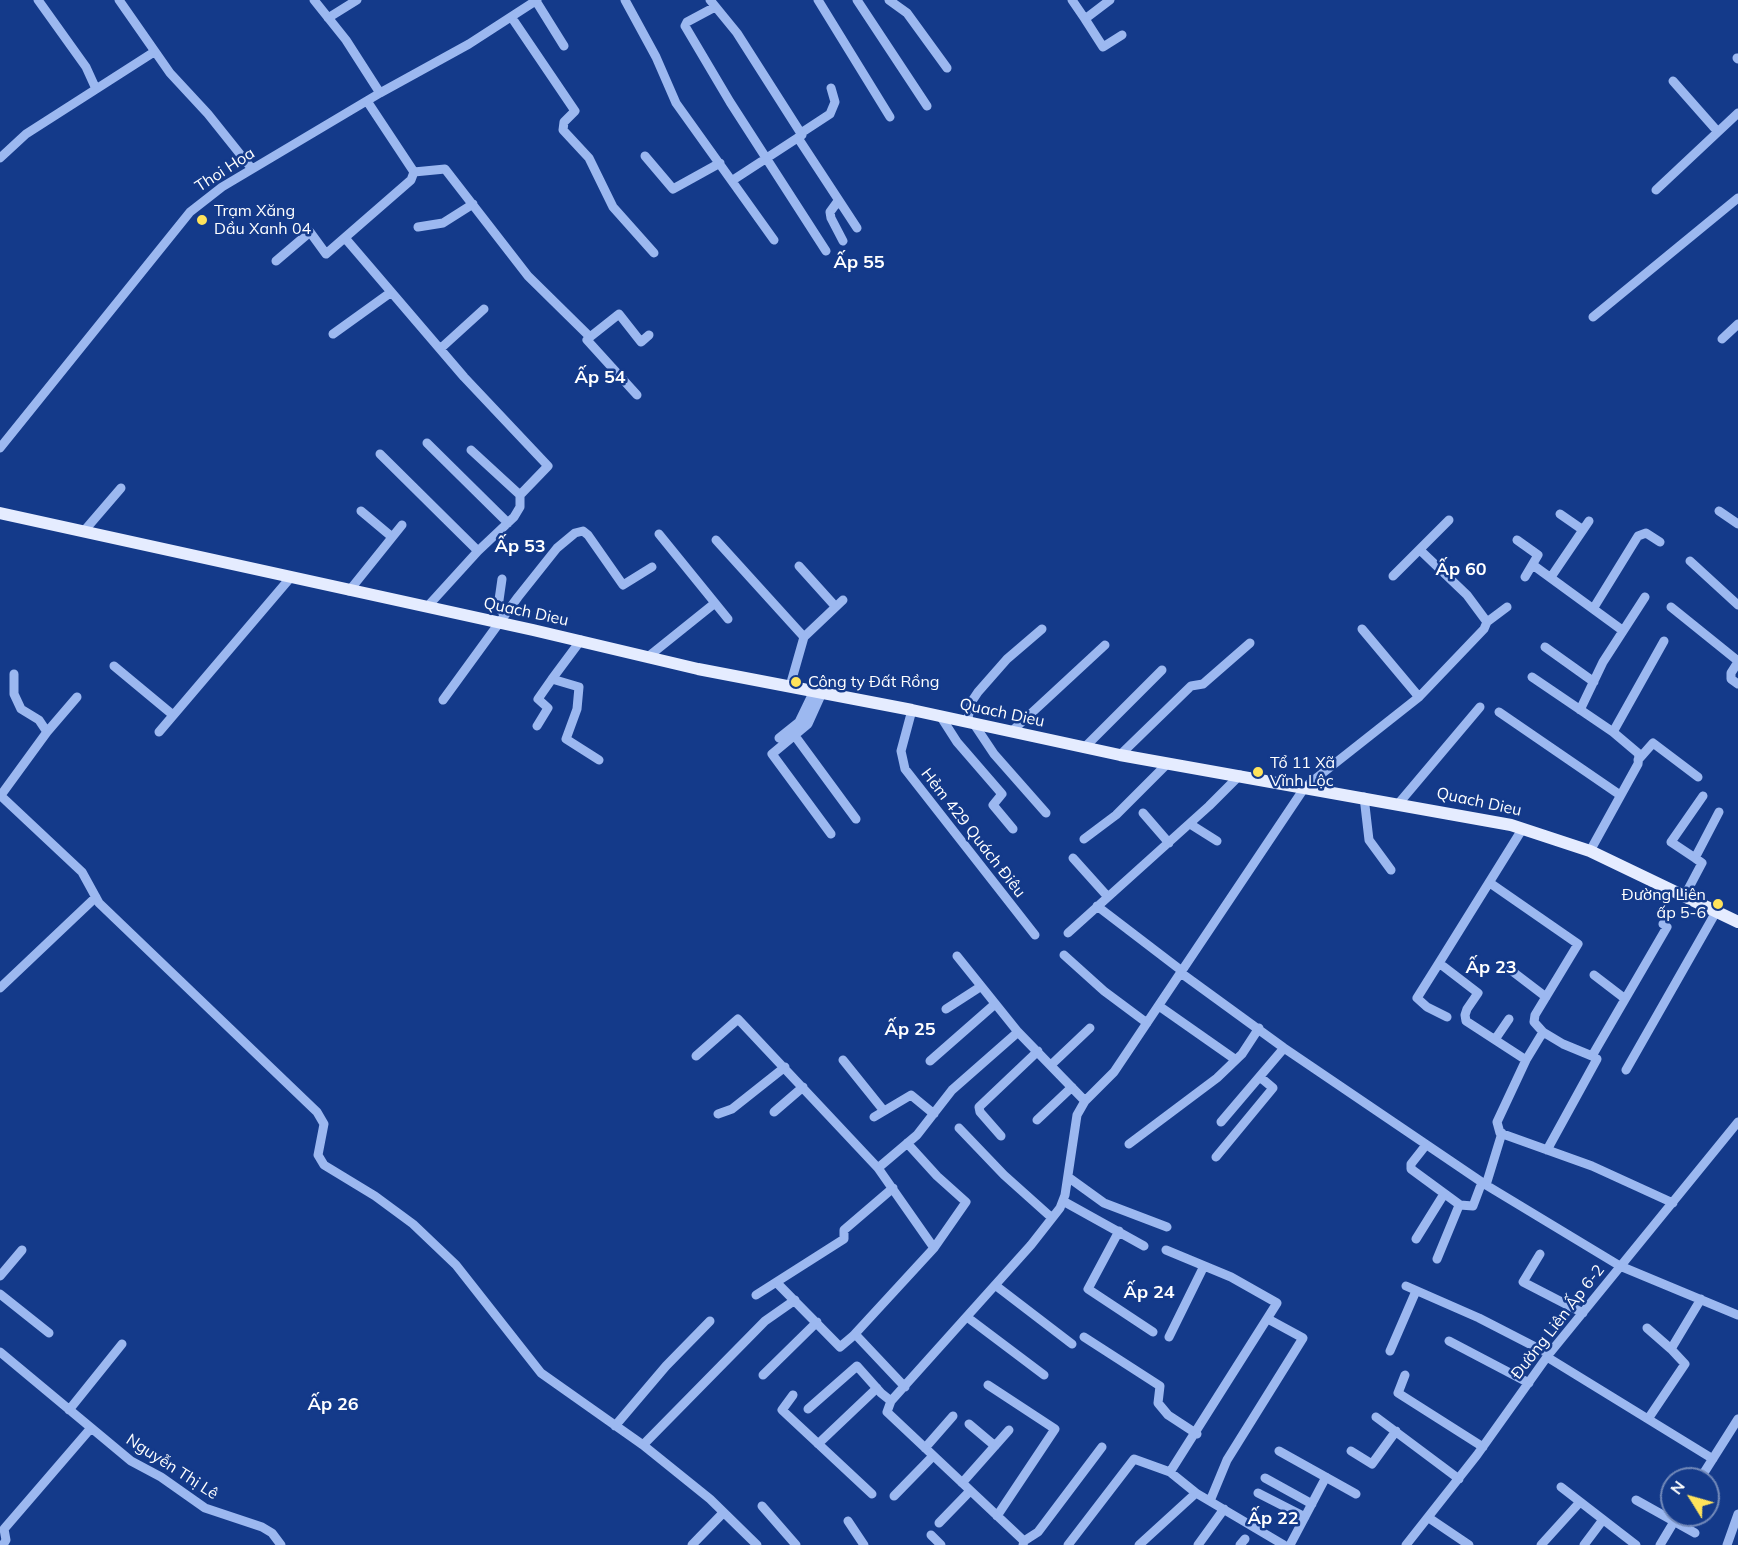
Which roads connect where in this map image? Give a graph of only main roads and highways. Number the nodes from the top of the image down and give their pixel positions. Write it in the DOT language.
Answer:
graph roads {
  1 [pos="0,513"];
  2 [pos="1738,922"];
  1 -- 2 [label="main road, Quach Dieu"];
}
